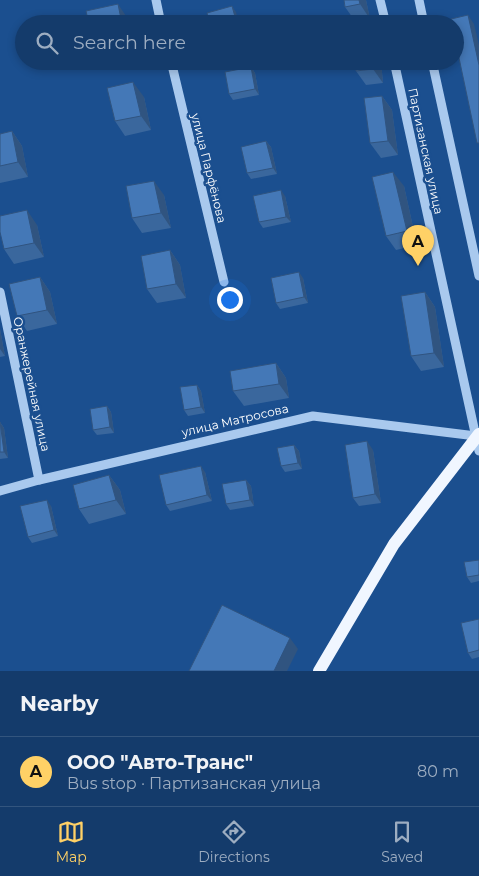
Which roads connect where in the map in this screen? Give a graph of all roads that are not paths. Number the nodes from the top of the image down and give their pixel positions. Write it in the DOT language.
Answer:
graph roads {
  1 [pos="156,0"];
  2 [pos="380,0"];
  3 [pos="419,0"];
  4 [pos="160,15"];
  5 [pos="384,15"];
  6 [pos="422,15"];
  7 [pos="172,70"];
  8 [pos="396,70"];
  9 [pos="434,70"];
  10 [pos="479,276"];
  11 [pos="224,282"];
  12 [pos="0,292"];
  13 [pos="477,435"];
  14 [pos="479,450"];
  15 [pos="39,480"];
  16 [pos="0,491"];
  17 [pos="319,671"];
  1 -- 4 [label="street"];
  2 -- 5 [label="street"];
  3 -- 6 [label="street"];
  7 -- 11 [label="street, улица Парфёнова"];
  8 -- 13 [label="street, Партизанская улица"];
  9 -- 10 [label="street"];
  12 -- 15 [label="street, Оранжерейная улица"];
  13 -- 14 [label="street, Партизанская улица"];
  13 -- 15 [label="street, улица Матросова"];
  13 -- 17 [label="main road"];
  15 -- 16 [label="street, улица Матросова"];
}
